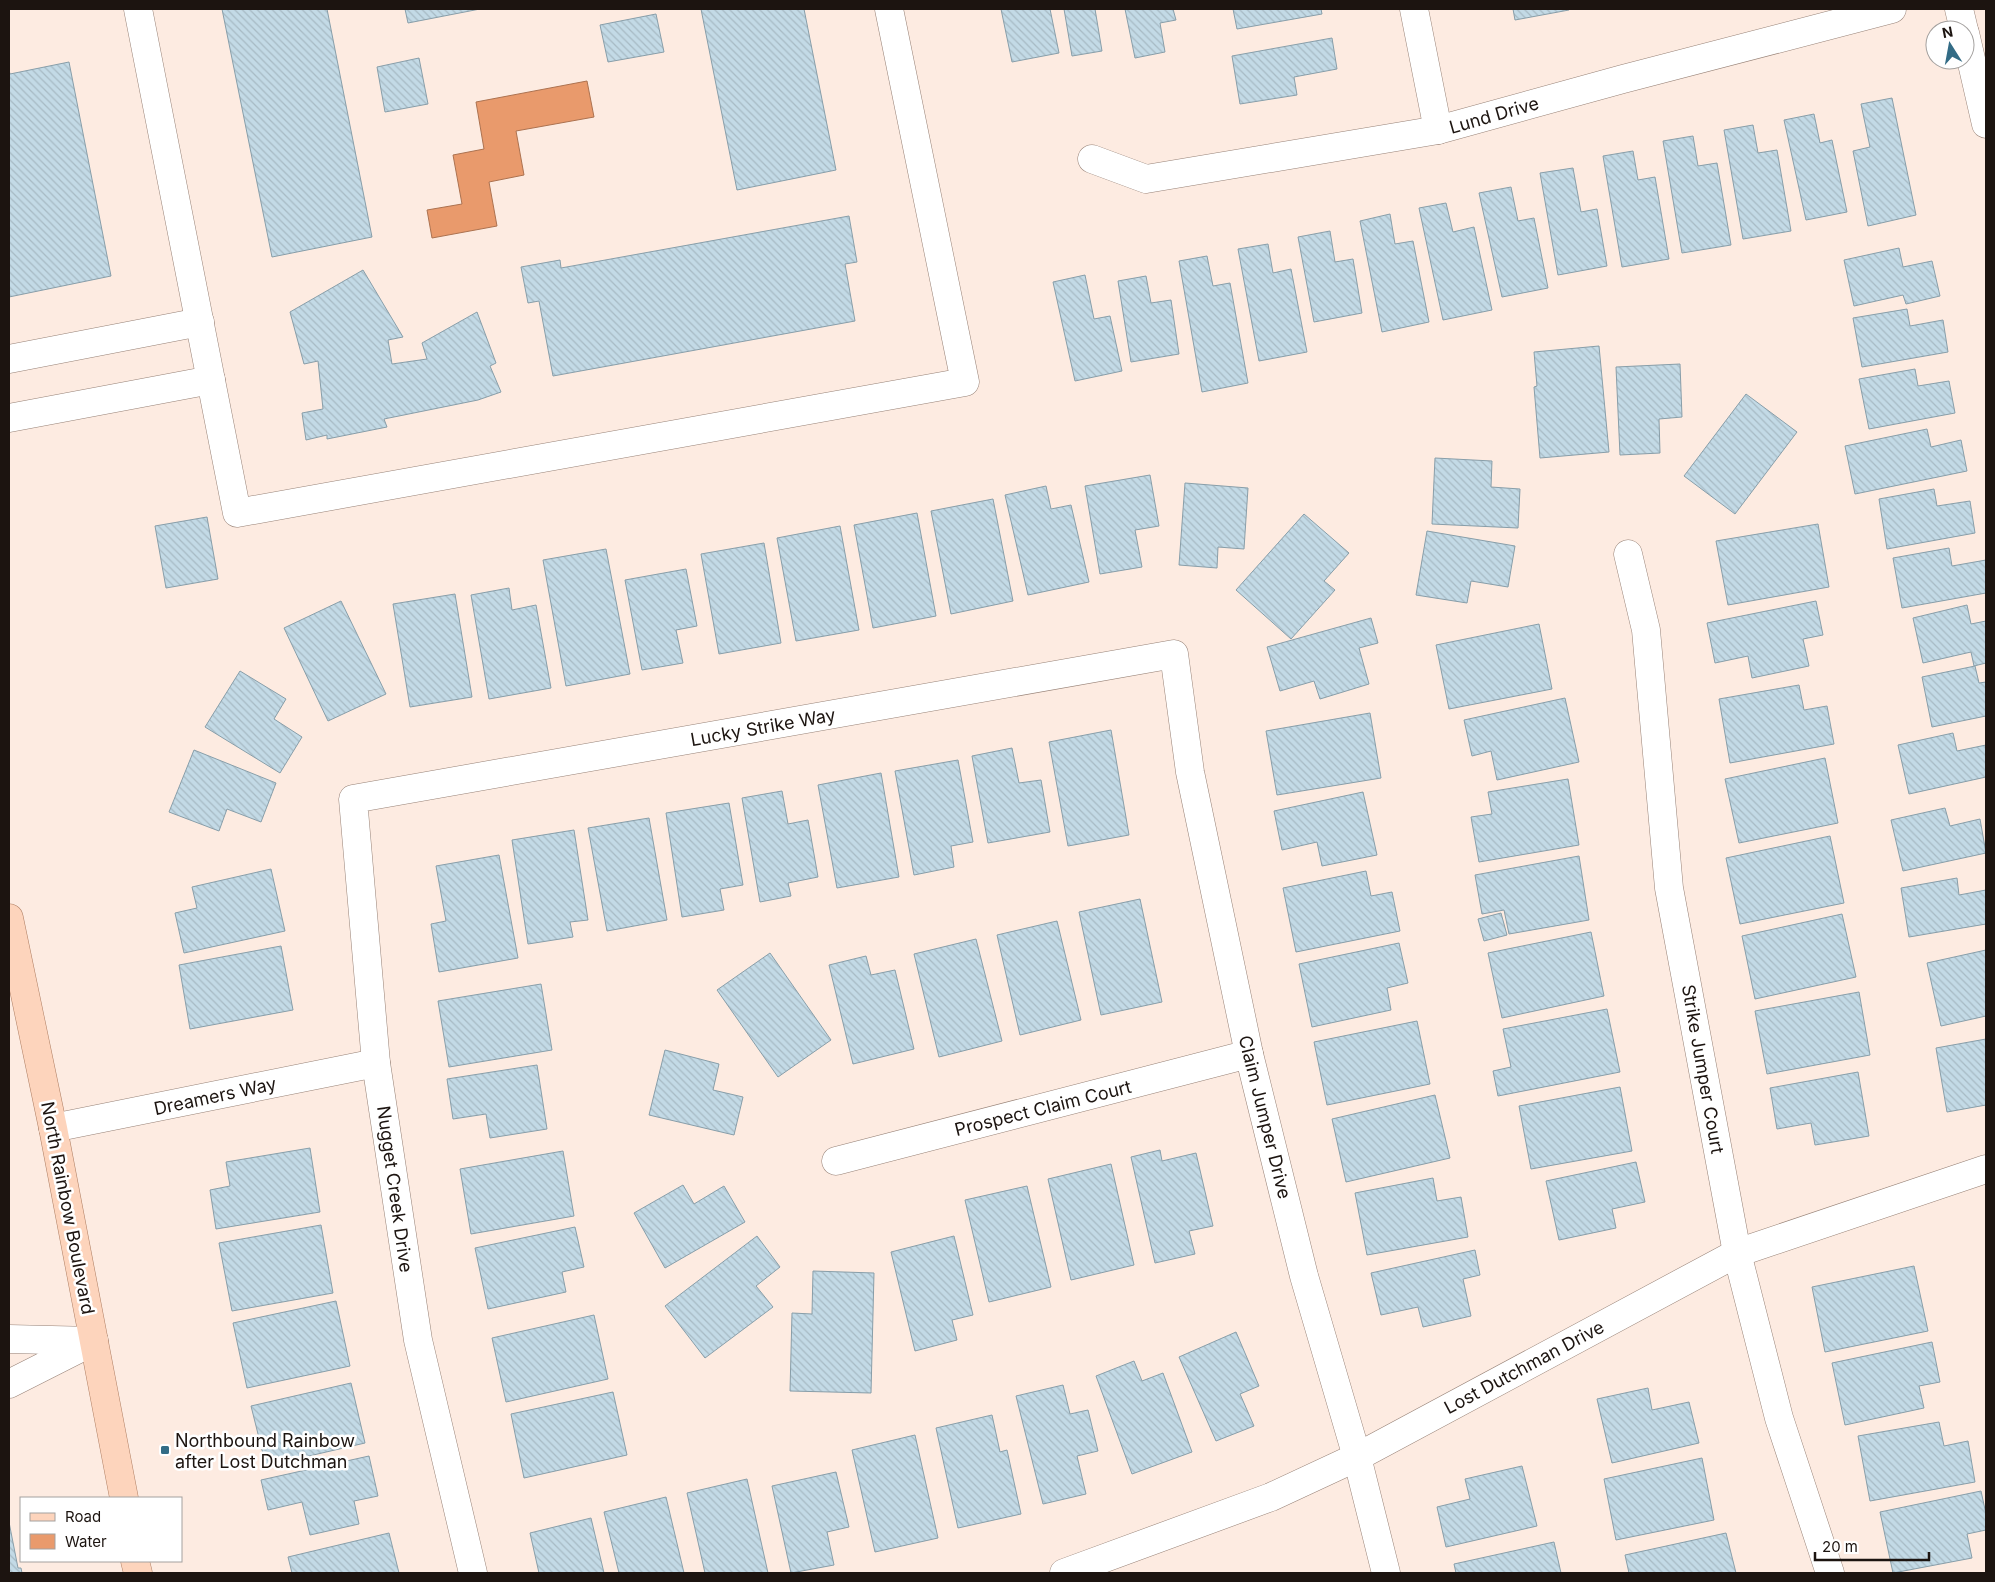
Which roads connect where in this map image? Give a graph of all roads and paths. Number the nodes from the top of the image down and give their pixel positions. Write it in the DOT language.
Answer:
graph roads {
  1 [pos="138,9"];
  2 [pos="889,9"];
  3 [pos="1414,9"];
  4 [pos="1892,9"];
  5 [pos="1974,70"];
  6 [pos="1986,124"];
  7 [pos="1438,130"];
  8 [pos="1092,159"];
  9 [pos="200,322"];
  10 [pos="9,359"];
  11 [pos="211,380"];
  12 [pos="9,418"];
  13 [pos="1628,554"];
  14 [pos="1174,654"];
  15 [pos="353,799"];
  16 [pos="9,918"];
  17 [pos="1249,1054"];
  18 [pos="376,1062"];
  19 [pos="53,1128"];
  20 [pos="836,1161"];
  21 [pos="1986,1169"];
  22 [pos="1737,1253"];
  23 [pos="9,1339"];
  24 [pos="94,1341"];
  25 [pos="9,1384"];
  26 [pos="1357,1457"];
  27 [pos="124,1497"];
  28 [pos="474,1573"];
  29 [pos="1064,1573"];
  30 [pos="1386,1573"];
  31 [pos="1830,1573"];
  1 -- 9 [label="street"];
  2 -- 11 [label="street"];
  3 -- 7 [label="street"];
  4 -- 7 [label="street, Lund Drive"];
  5 -- 6 [label="street"];
  7 -- 8 [label="street, Lund Drive"];
  9 -- 10 [label="street"];
  9 -- 11 [label="street"];
  11 -- 12 [label="street"];
  13 -- 22 [label="street, Strike Jumper Court"];
  14 -- 15 [label="street, Lucky Strike Way"];
  14 -- 17 [label="street, Claim Jumper Drive"];
  15 -- 18 [label="street, Nugget Creek Drive"];
  16 -- 19 [label="main road, North Rainbow Boulevard"];
  17 -- 20 [label="street, Prospect Claim Court"];
  17 -- 26 [label="street, Claim Jumper Drive"];
  18 -- 19 [label="street, Dreamers Way"];
  18 -- 28 [label="street, Nugget Creek Drive"];
  19 -- 24 [label="main road, North Rainbow Boulevard"];
  21 -- 22 [label="street, Lost Dutchman Drive"];
  22 -- 26 [label="street, Lost Dutchman Drive"];
  22 -- 31 [label="street, Strike Jumper Court"];
  23 -- 24 [label="street"];
  24 -- 25 [label="street"];
  24 -- 27 [label="main road, North Rainbow Boulevard"];
  26 -- 29 [label="street, Lost Dutchman Drive"];
  26 -- 30 [label="street, Claim Jumper Drive"];
}
